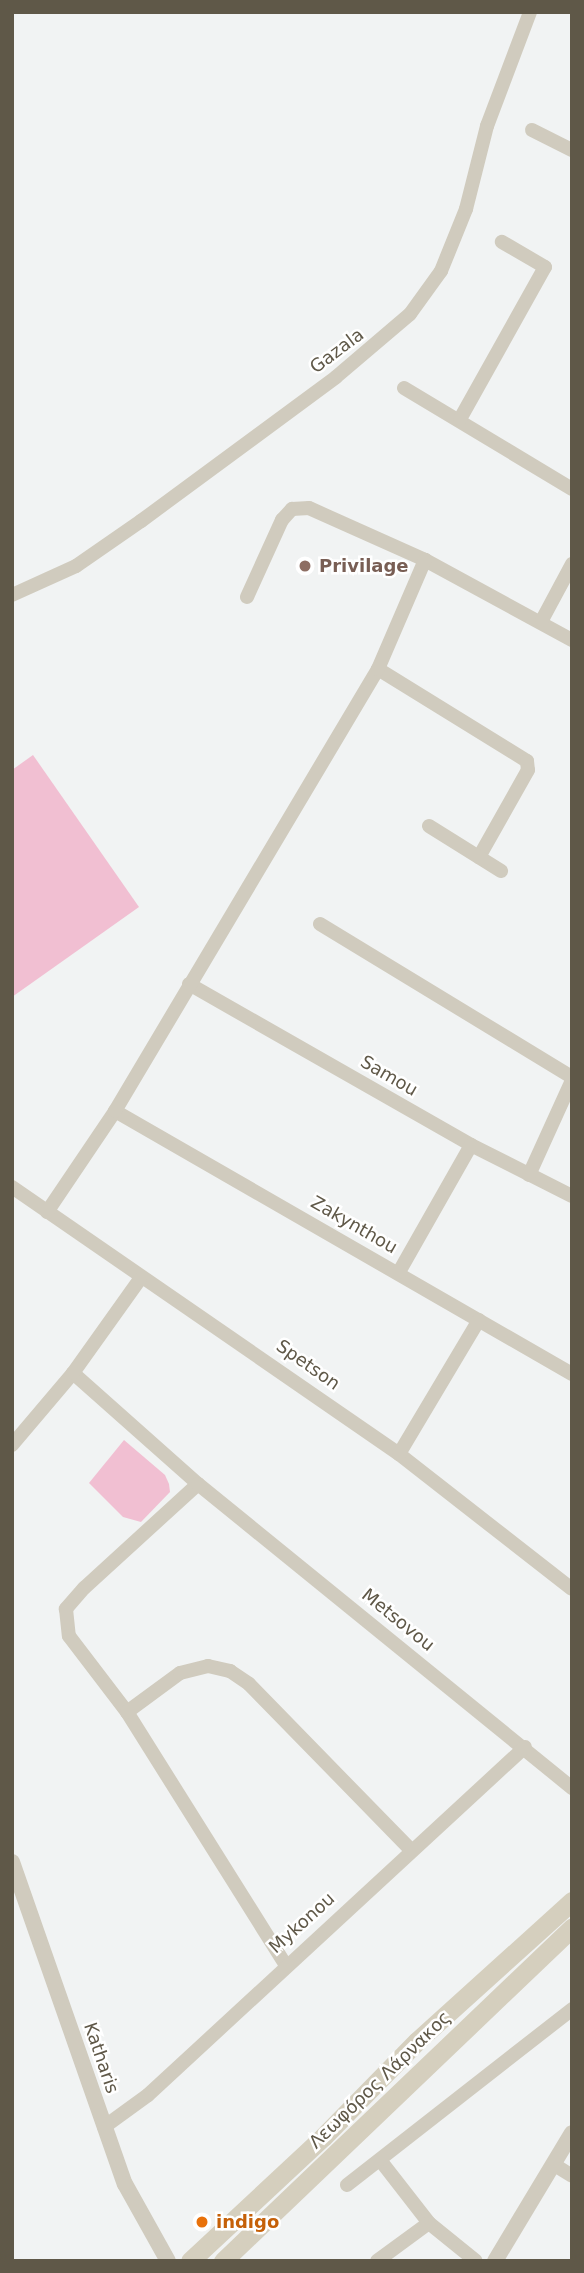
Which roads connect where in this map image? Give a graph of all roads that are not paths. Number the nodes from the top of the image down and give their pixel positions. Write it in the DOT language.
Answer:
graph roads {
  1 [pos="530,12"];
  2 [pos="532,130"];
  3 [pos="572,150"];
  4 [pos="502,242"];
  5 [pos="404,388"];
  6 [pos="460,419"];
  7 [pos="572,489"];
  8 [pos="425,560"];
  9 [pos="572,564"];
  10 [pos="12,595"];
  11 [pos="247,597"];
  12 [pos="542,620"];
  13 [pos="572,640"];
  14 [pos="378,669"];
  15 [pos="429,826"];
  16 [pos="479,857"];
  17 [pos="501,871"];
  18 [pos="320,924"];
  19 [pos="189,984"];
  20 [pos="572,1079"];
  21 [pos="115,1111"];
  22 [pos="471,1145"];
  23 [pos="529,1175"];
  24 [pos="12,1187"];
  25 [pos="572,1196"];
  26 [pos="47,1212"];
  27 [pos="399,1272"];
  28 [pos="140,1279"];
  29 [pos="479,1320"];
  30 [pos="73,1373"];
  31 [pos="572,1374"];
  32 [pos="12,1445"];
  33 [pos="399,1454"];
  34 [pos="198,1485"];
  35 [pos="572,1588"];
  36 [pos="127,1712"];
  37 [pos="525,1747"];
  38 [pos="572,1788"];
  39 [pos="412,1851"];
  40 [pos="12,1862"];
  41 [pos="572,1901"];
  42 [pos="572,1927"];
  43 [pos="285,1965"];
  44 [pos="572,2009"];
  45 [pos="104,2127"];
  46 [pos="572,2133"];
  47 [pos="380,2160"];
  48 [pos="553,2164"];
  49 [pos="572,2176"];
  50 [pos="347,2185"];
  51 [pos="429,2223"];
  52 [pos="168,2261"];
  53 [pos="190,2261"];
  54 [pos="223,2261"];
  55 [pos="377,2261"];
  56 [pos="476,2261"];
  57 [pos="495,2261"];
  1 -- 10 [label="street, Gazala"];
  2 -- 3 [label="street"];
  4 -- 6 [label="street"];
  5 -- 6 [label="street"];
  6 -- 7 [label="street"];
  8 -- 11 [label="street"];
  8 -- 12 [label="street"];
  8 -- 14 [label="street"];
  9 -- 12 [label="street"];
  12 -- 13 [label="street"];
  14 -- 16 [label="street"];
  14 -- 19 [label="street"];
  15 -- 16 [label="street"];
  16 -- 17 [label="street"];
  18 -- 20 [label="street"];
  19 -- 21 [label="street"];
  19 -- 22 [label="street, Samou"];
  20 -- 23 [label="street"];
  21 -- 26 [label="street"];
  21 -- 27 [label="street, Zakynthou"];
  22 -- 23 [label="street, Samou"];
  22 -- 27 [label="street"];
  23 -- 25 [label="street, Samou"];
  24 -- 26 [label="street, Spetson"];
  26 -- 28 [label="street, Spetson"];
  27 -- 29 [label="street, Zakynthou"];
  28 -- 30 [label="street"];
  28 -- 33 [label="street, Spetson"];
  29 -- 31 [label="street, Zakynthou"];
  29 -- 33 [label="street"];
  30 -- 32 [label="street"];
  30 -- 34 [label="street, Metsovou"];
  33 -- 35 [label="street, Spetson"];
  34 -- 36 [label="street"];
  34 -- 37 [label="street, Metsovou"];
  36 -- 39 [label="street"];
  36 -- 43 [label="street"];
  37 -- 38 [label="street, Metsovou"];
  37 -- 39 [label="street, Mykonou"];
  39 -- 43 [label="street, Mykonou"];
  40 -- 45 [label="street, Katharis"];
  41 -- 53 [label="main road, Λεωφόρος Λάρνακος"];
  42 -- 54 [label="main road, Λεωφόρος Λάρνακος"];
  43 -- 45 [label="street, Mykonou"];
  44 -- 47 [label="street"];
  45 -- 52 [label="street, Katharis"];
  46 -- 48 [label="street"];
  47 -- 50 [label="street"];
  47 -- 51 [label="street"];
  48 -- 49 [label="street"];
  48 -- 57 [label="street"];
  51 -- 55 [label="street"];
  51 -- 56 [label="street"];
}
